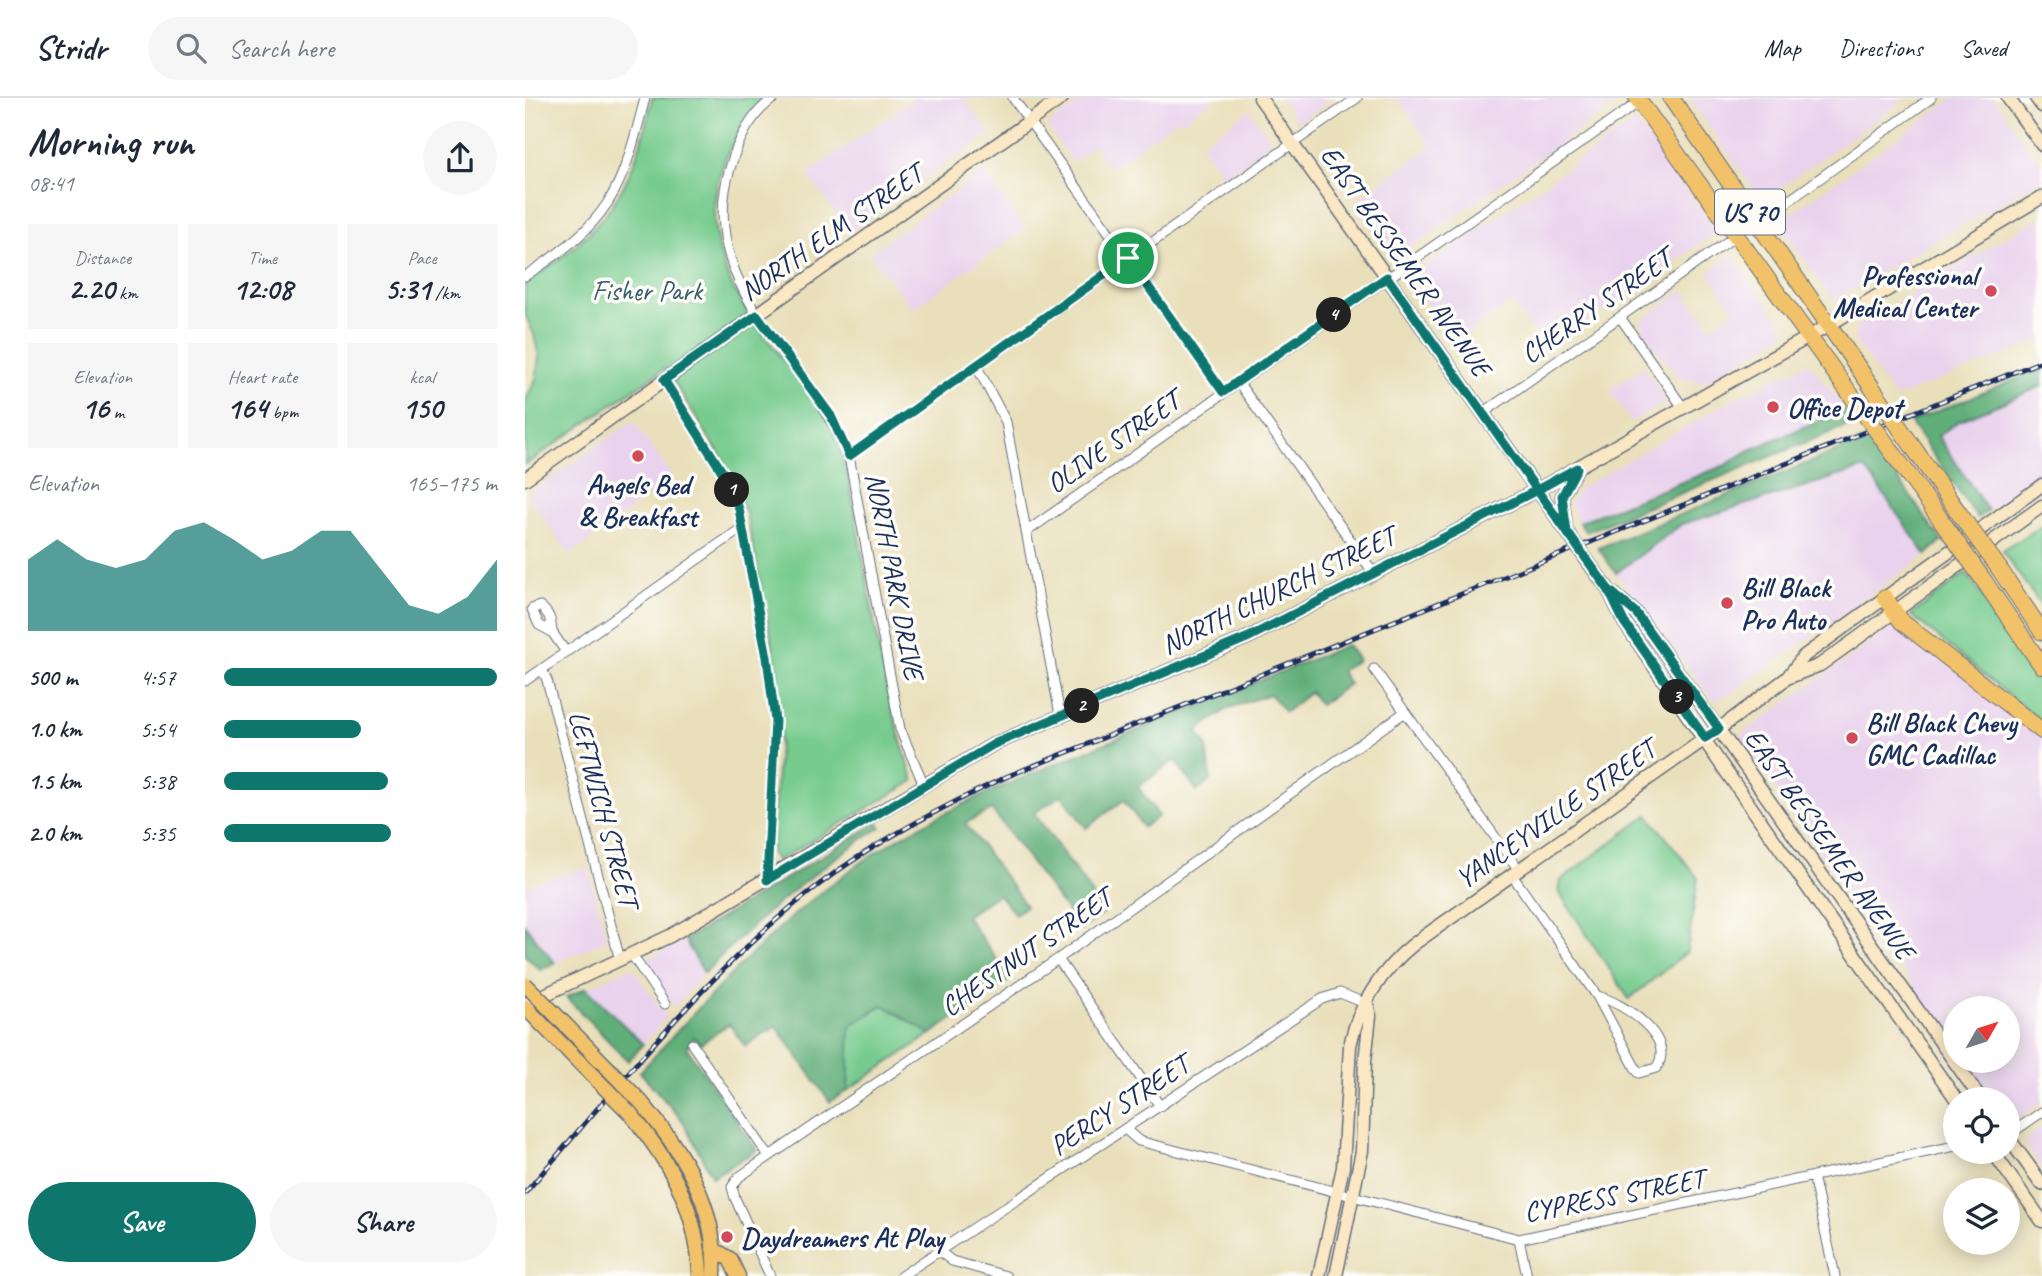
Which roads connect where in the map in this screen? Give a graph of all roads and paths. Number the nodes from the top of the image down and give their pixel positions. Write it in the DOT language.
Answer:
graph roads {
  1 [pos="645,98"];
  2 [pos="774,98"];
  3 [pos="1013,98"];
  4 [pos="1062,98"];
  5 [pos="1260,98"];
  6 [pos="1356,98"];
  7 [pos="1671,98"];
  8 [pos="1930,98"];
  9 [pos="2008,98"];
  10 [pos="2036,98"];
  11 [pos="1638,100"];
  12 [pos="2042,106"];
  13 [pos="1029,121"];
  14 [pos="1292,143"];
  15 [pos="2042,145"];
  16 [pos="2042,197"];
  17 [pos="1758,223"];
  18 [pos="1734,237"];
  19 [pos="1128,258"];
  20 [pos="525,276"];
  21 [pos="1387,277"];
  22 [pos="757,315"];
  23 [pos="1620,317"];
  24 [pos="1828,326"];
  25 [pos="1807,338"];
  26 [pos="976,365"];
  27 [pos="664,380"];
  28 [pos="1238,382"];
  29 [pos="1223,392"];
  30 [pos="1684,409"];
  31 [pos="1483,413"];
  32 [pos="849,456"];
  33 [pos="1577,468"];
  34 [pos="525,479"];
  35 [pos="2042,485"];
  36 [pos="1537,490"];
  37 [pos="2042,506"];
  38 [pos="742,528"];
  39 [pos="1026,532"];
  40 [pos="1567,532"];
  41 [pos="1373,572"];
  42 [pos="1608,589"];
  43 [pos="1889,604"];
  44 [pos="2039,626"];
  45 [pos="552,632"];
  46 [pos="566,652"];
  47 [pos="2042,666"];
  48 [pos="1374,669"];
  49 [pos="542,670"];
  50 [pos="525,681"];
  51 [pos="1405,712"];
  52 [pos="1060,715"];
  53 [pos="1719,729"];
  54 [pos="2042,731"];
  55 [pos="1705,738"];
  56 [pos="924,785"];
  57 [pos="1515,873"];
  58 [pos="767,880"];
  59 [pos="626,958"];
  60 [pos="1058,959"];
  61 [pos="525,984"];
  62 [pos="1597,996"];
  63 [pos="664,1004"];
  64 [pos="1367,1004"];
  65 [pos="525,1006"];
  66 [pos="692,1044"];
  67 [pos="1948,1087"];
  68 [pos="1973,1087"];
  69 [pos="1160,1106"];
  70 [pos="635,1108"];
  71 [pos="2042,1112"];
  72 [pos="2020,1127"];
  73 [pos="1125,1129"];
  74 [pos="1943,1149"];
  75 [pos="2020,1154"];
  76 [pos="768,1155"];
  77 [pos="2003,1164"];
  78 [pos="1813,1176"];
  79 [pos="2042,1184"];
  80 [pos="1338,1190"];
  81 [pos="1355,1194"];
  82 [pos="2036,1206"];
  83 [pos="2042,1221"];
  84 [pos="1519,1239"];
  85 [pos="713,1249"];
  86 [pos="939,1251"];
  87 [pos="700,1276"];
  88 [pos="714,1276"];
  89 [pos="738,1276"];
  90 [pos="770,1276"];
  91 [pos="901,1276"];
  92 [pos="1006,1276"];
  93 [pos="1319,1276"];
  94 [pos="1336,1276"];
  95 [pos="1527,1276"];
  96 [pos="1835,1276"];
  1 -- 20 [label="street"];
  2 -- 22 [label="street, NORTH PARK DRIVE"];
  3 -- 13 [label="street"];
  4 -- 13 [label="main road, NORTH ELM STREET"];
  5 -- 14 [label="main road, EAST BESSEMER AVENUE"];
  6 -- 14 [label="street"];
  7 -- 17 [label="highway, US 70"];
  8 -- 17 [label="street"];
  9 -- 15 [label="main road"];
  10 -- 12 [label="main road"];
  11 -- 18 [label="highway, US 70"];
  11 -- 21 [label="street, OLIVE STREET"];
  13 -- 19 [label="street"];
  13 -- 22 [label="main road, NORTH ELM STREET"];
  14 -- 19 [label="street"];
  14 -- 21 [label="main road, EAST BESSEMER AVENUE"];
  16 -- 24 [label="main road, NORTH CHURCH STREET"];
  17 -- 24 [label="highway, US 70"];
  18 -- 23 [label="street, CHERRY STREET"];
  18 -- 25 [label="highway, US 70"];
  19 -- 26 [label="street"];
  19 -- 29 [label="street"];
  21 -- 28 [label="street, OLIVE STREET"];
  21 -- 31 [label="main road, EAST BESSEMER AVENUE"];
  22 -- 27 [label="main road, NORTH ELM STREET"];
  22 -- 32 [label="street, NORTH PARK DRIVE"];
  23 -- 30 [label="street"];
  23 -- 31 [label="street, CHERRY STREET"];
  24 -- 25 [label="main road, NORTH CHURCH STREET"];
  24 -- 44 [label="highway, US 70, bridge"];
  25 -- 30 [label="main road, NORTH CHURCH STREET"];
  25 -- 47 [label="highway, US 70, bridge"];
  26 -- 32 [label="street"];
  26 -- 39 [label="street"];
  27 -- 34 [label="main road, NORTH ELM STREET"];
  27 -- 38 [label="street"];
  28 -- 29 [label="street, OLIVE STREET"];
  28 -- 41 [label="street"];
  29 -- 39 [label="street, OLIVE STREET"];
  30 -- 33 [label="main road, NORTH CHURCH STREET"];
  31 -- 36 [label="main road, EAST BESSEMER AVENUE"];
  32 -- 56 [label="street, NORTH PARK DRIVE"];
  33 -- 36 [label="main road, NORTH CHURCH STREET"];
  33 -- 40 [label="main road"];
  35 -- 43 [label="main road, YANCEYVILLE STREET"];
  36 -- 40 [label="main road, EAST BESSEMER AVENUE"];
  36 -- 41 [label="main road, NORTH CHURCH STREET"];
  37 -- 43 [label="main road, YANCEYVILLE STREET"];
  38 -- 46 [label="street"];
  38 -- 58 [label="street"];
  39 -- 52 [label="street"];
  40 -- 42 [label="main road, EAST BESSEMER AVENUE, bridge"];
  41 -- 52 [label="main road, NORTH CHURCH STREET"];
  42 -- 53 [label="main road, EAST BESSEMER AVENUE"];
  42 -- 55 [label="main road, EAST BESSEMER AVENUE"];
  43 -- 53 [label="main road, YANCEYVILLE STREET"];
  43 -- 54 [label="highway"];
  45 -- 46 [label="street"];
  46 -- 49 [label="street"];
  48 -- 51 [label="street"];
  49 -- 50 [label="street"];
  49 -- 59 [label="street, LEFTWICH STREET"];
  51 -- 57 [label="street"];
  51 -- 60 [label="street, CHESTNUT STREET"];
  52 -- 56 [label="main road, NORTH CHURCH STREET"];
  53 -- 55 [label="main road, YANCEYVILLE STREET"];
  53 -- 68 [label="main road, EAST BESSEMER AVENUE"];
  55 -- 57 [label="main road, YANCEYVILLE STREET"];
  55 -- 67 [label="main road, EAST BESSEMER AVENUE"];
  56 -- 58 [label="main road, NORTH CHURCH STREET"];
  57 -- 62 [label="street"];
  57 -- 64 [label="main road, YANCEYVILLE STREET"];
  58 -- 59 [label="main road, NORTH CHURCH STREET"];
  59 -- 63 [label="street, LEFTWICH STREET"];
  59 -- 65 [label="main road, NORTH CHURCH STREET"];
  60 -- 69 [label="street"];
  60 -- 76 [label="street, CHESTNUT STREET"];
  61 -- 70 [label="main road, bridge"];
  62 -- 62 [label="street"];
  64 -- 69 [label="street, PERCY STREET"];
  64 -- 80 [label="main road, YANCEYVILLE STREET"];
  64 -- 81 [label="main road"];
  65 -- 70 [label="main road, bridge"];
  66 -- 76 [label="street"];
  69 -- 73 [label="street, PERCY STREET"];
  70 -- 85 [label="main road"];
  70 -- 87 [label="main road"];
  71 -- 72 [label="street"];
  73 -- 80 [label="street, CYPRESS STREET"];
  73 -- 86 [label="street, PERCY STREET"];
  74 -- 78 [label="street, CYPRESS STREET"];
  75 -- 79 [label="main road"];
  76 -- 90 [label="street, CHESTNUT STREET"];
  77 -- 82 [label="main road"];
  78 -- 84 [label="street, CYPRESS STREET"];
  78 -- 96 [label="street"];
  80 -- 81 [label="street, CYPRESS STREET"];
  80 -- 93 [label="main road, YANCEYVILLE STREET"];
  81 -- 84 [label="street, CYPRESS STREET"];
  81 -- 94 [label="main road"];
  82 -- 83 [label="main road"];
  84 -- 95 [label="street"];
  85 -- 88 [label="main road"];
  85 -- 89 [label="main road"];
  86 -- 91 [label="street, PERCY STREET"];
  86 -- 92 [label="street"];
}
